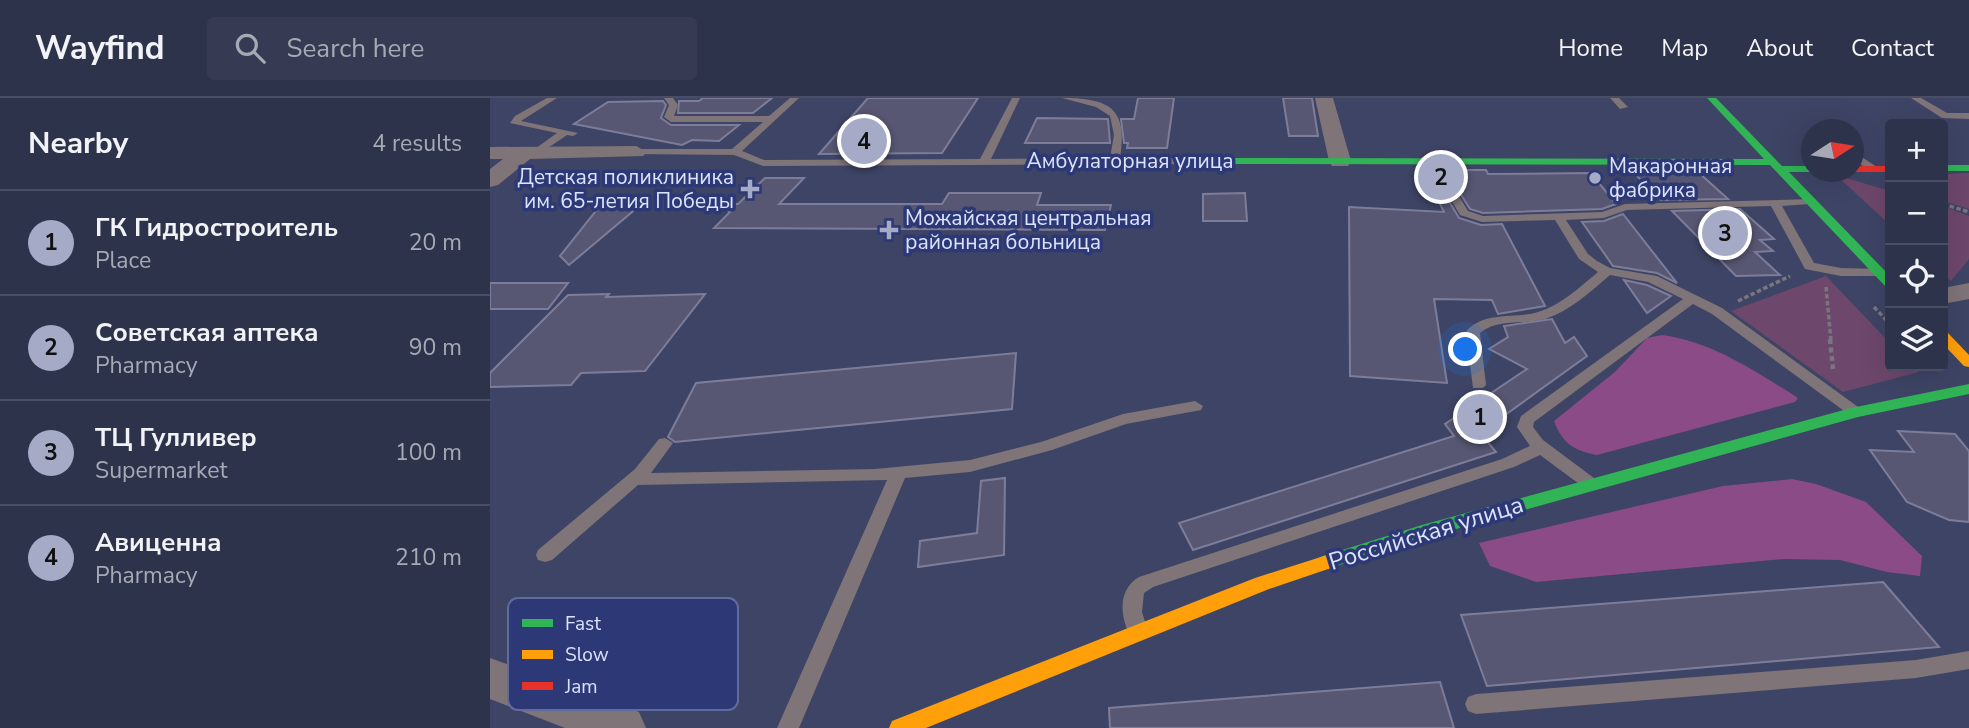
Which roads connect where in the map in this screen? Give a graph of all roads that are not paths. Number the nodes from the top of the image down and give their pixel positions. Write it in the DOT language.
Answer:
graph roads {
  1 [pos="553,98"];
  2 [pos="795,98"];
  3 [pos="1016,98"];
  4 [pos="1066,98"];
  5 [pos="1324,98"];
  6 [pos="1614,98"];
  7 [pos="1711,98"];
  8 [pos="1915,98"];
  9 [pos="687,99"];
  10 [pos="671,102"];
  11 [pos="1623,107"];
  12 [pos="1969,116"];
  13 [pos="772,119"];
  14 [pos="636,152"];
  15 [pos="735,152"];
  16 [pos="490,153"];
  17 [pos="530,153"];
  18 [pos="1206,160"];
  19 [pos="1115,161"];
  20 [pos="1340,161"];
  21 [pos="984,162"];
  22 [pos="1864,163"];
  23 [pos="1775,165"];
  24 [pos="1801,168"];
  25 [pos="1948,168"];
  26 [pos="1969,168"];
  27 [pos="1864,169"];
  28 [pos="1873,169"];
  29 [pos="1885,169"];
  30 [pos="490,180"];
  31 [pos="1450,190"];
  32 [pos="1810,201"];
  33 [pos="1781,202"];
  34 [pos="1558,216"];
  35 [pos="1607,271"];
  36 [pos="1885,278"];
  37 [pos="1969,291"];
  38 [pos="1948,295"];
  39 [pos="1693,299"];
  40 [pos="1948,342"];
  41 [pos="1969,363"];
  42 [pos="1478,385"];
  43 [pos="1969,390"];
  44 [pos="1195,406"];
  45 [pos="1857,412"];
  46 [pos="665,443"];
  47 [pos="1542,447"];
  48 [pos="898,474"];
  49 [pos="634,479"];
  50 [pos="1592,485"];
  51 [pos="545,555"];
  52 [pos="1138,632"];
  53 [pos="1969,660"];
  54 [pos="490,678"];
  55 [pos="508,685"];
  56 [pos="1476,704"];
  57 [pos="574,710"];
  58 [pos="622,728"];
  59 [pos="788,728"];
  60 [pos="900,728"];
  1 -- 17 [label="lane"];
  2 -- 13 [label="lane"];
  3 -- 21 [label="lane"];
  4 -- 19 [label="lane"];
  5 -- 20 [label="street"];
  6 -- 11 [label="lane"];
  7 -- 23 [label="street"];
  8 -- 12 [label="lane"];
  9 -- 10 [label="lane"];
  10 -- 13 [label="lane"];
  13 -- 15 [label="lane"];
  14 -- 15 [label="lane, Амбулаторная улица"];
  14 -- 17 [label="street, Амбулаторная улица"];
  15 -- 21 [label="lane, Амбулаторная улица"];
  16 -- 17 [label="street, Амбулаторная улица"];
  17 -- 30 [label="street"];
  18 -- 19 [label="lane, Амбулаторная улица"];
  18 -- 20 [label="street, Амбулаторная улица"];
  19 -- 21 [label="lane, Амбулаторная улица"];
  20 -- 23 [label="street, Амбулаторная улица"];
  22 -- 28 [label="lane"];
  23 -- 24 [label="street, Амбулаторная улица"];
  23 -- 32 [label="street"];
  25 -- 26 [label="street"];
  27 -- 28 [label="street"];
  28 -- 29 [label="street"];
  31 -- 34 [label="lane"];
  32 -- 33 [label="lane"];
  32 -- 36 [label="street"];
  33 -- 34 [label="lane"];
  33 -- 36 [label="lane"];
  34 -- 35 [label="lane"];
  35 -- 39 [label="lane"];
  35 -- 42 [label="lane"];
  37 -- 38 [label="street"];
  39 -- 45 [label="lane"];
  39 -- 47 [label="lane"];
  40 -- 41 [label="street"];
  43 -- 45 [label="street, Российская улица"];
  44 -- 48 [label="lane"];
  45 -- 50 [label="street, Российская улица"];
  46 -- 49 [label="lane"];
  47 -- 50 [label="lane"];
  47 -- 52 [label="lane"];
  48 -- 49 [label="lane"];
  48 -- 59 [label="lane"];
  49 -- 51 [label="lane"];
  50 -- 52 [label="street, Российская улица"];
  52 -- 60 [label="street, Российская улица"];
  53 -- 56 [label="lane"];
  54 -- 55 [label="street"];
  57 -- 58 [label="street"];
}
